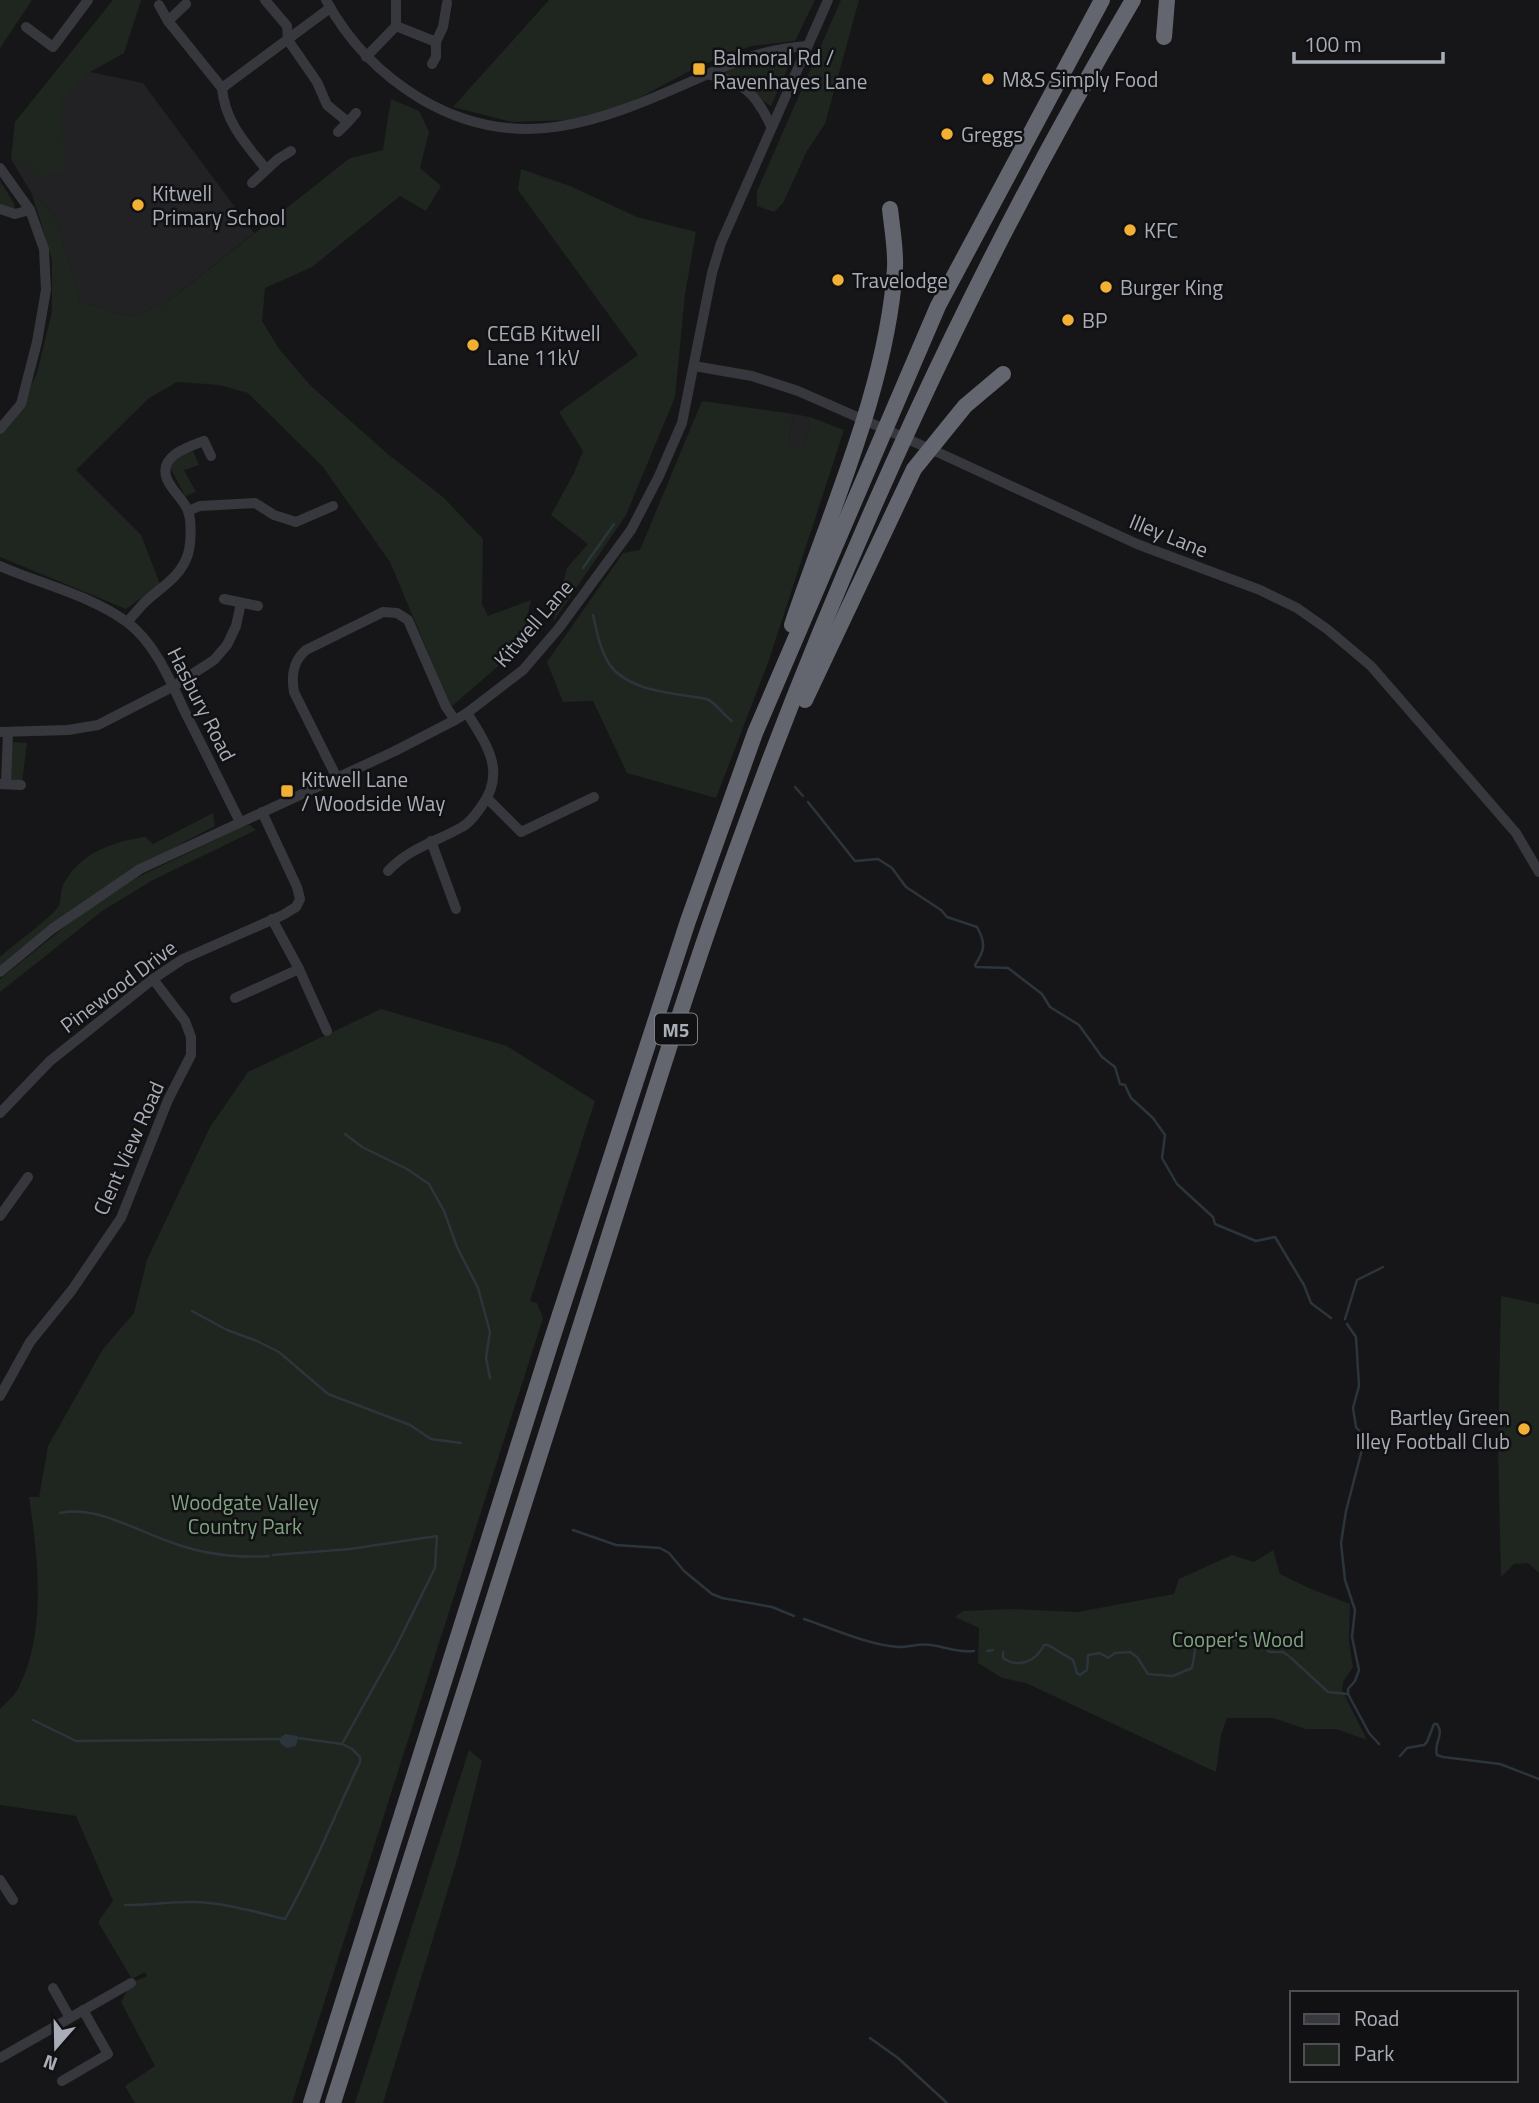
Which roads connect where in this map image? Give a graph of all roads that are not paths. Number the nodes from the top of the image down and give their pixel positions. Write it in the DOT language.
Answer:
graph roads {
  1 [pos="88,0"];
  2 [pos="265,0"];
  3 [pos="396,0"];
  4 [pos="828,0"];
  5 [pos="1102,0"];
  6 [pos="1133,0"];
  7 [pos="1167,0"];
  8 [pos="447,3"];
  9 [pos="186,4"];
  10 [pos="328,4"];
  11 [pos="159,5"];
  12 [pos="168,21"];
  13 [pos="396,26"];
  14 [pos="26,27"];
  15 [pos="1164,37"];
  16 [pos="288,40"];
  17 [pos="436,42"];
  18 [pos="806,46"];
  19 [pos="366,57"];
  20 [pos="432,64"];
  21 [pos="707,74"];
  22 [pos="222,88"];
  23 [pos="771,126"];
  24 [pos="338,132"];
  25 [pos="291,151"];
  26 [pos="0,168"];
  27 [pos="266,169"];
  28 [pos="252,183"];
  29 [pos="0,209"];
  30 [pos="890,209"];
  31 [pos="30,210"];
  32 [pos="694,366"];
  33 [pos="1003,374"];
  34 [pos="0,429"];
  35 [pos="211,456"];
  36 [pos="333,506"];
  37 [pos="188,511"];
  38 [pos="0,566"];
  39 [pos="223,598"];
  40 [pos="241,603"];
  41 [pos="258,606"];
  42 [pos="127,622"];
  43 [pos="174,686"];
  44 [pos="467,713"];
  45 [pos="455,720"];
  46 [pos="4,732"];
  47 [pos="755,733"];
  48 [pos="337,778"];
  49 [pos="3,784"];
  50 [pos="21,785"];
  51 [pos="594,797"];
  52 [pos="487,798"];
  53 [pos="262,812"];
  54 [pos="749,819"];
  55 [pos="240,821"];
  56 [pos="431,841"];
  57 [pos="388,872"];
  58 [pos="1539,872"];
  59 [pos="456,909"];
  60 [pos="272,919"];
  61 [pos="299,969"];
  62 [pos="0,972"];
  63 [pos="153,979"];
  64 [pos="235,998"];
  65 [pos="327,1031"];
  66 [pos="0,1113"];
  67 [pos="29,1177"];
  68 [pos="4,1202"];
  69 [pos="0,1216"];
  70 [pos="0,1396"];
  71 [pos="0,1880"];
  72 [pos="13,1900"];
  73 [pos="131,1983"];
  74 [pos="53,1988"];
  75 [pos="83,2010"];
  76 [pos="70,2018"];
  77 [pos="0,2058"];
  78 [pos="62,2081"];
  79 [pos="311,2103"];
  80 [pos="333,2103"];
  1 -- 14 [label="street"];
  2 -- 16 [label="street"];
  3 -- 13 [label="street"];
  4 -- 18 [label="street, Kitwell Lane"];
  5 -- 47 [label="highway, M5"];
  6 -- 54 [label="highway, M5"];
  7 -- 15 [label="highway"];
  8 -- 17 [label="street"];
  9 -- 12 [label="street"];
  10 -- 16 [label="street"];
  10 -- 19 [label="street"];
  11 -- 12 [label="street"];
  12 -- 22 [label="street"];
  13 -- 17 [label="street"];
  13 -- 19 [label="street"];
  16 -- 22 [label="street"];
  16 -- 24 [label="street"];
  17 -- 20 [label="street"];
  18 -- 21 [label="street"];
  18 -- 23 [label="street, Kitwell Lane"];
  19 -- 21 [label="street"];
  21 -- 23 [label="street"];
  22 -- 27 [label="street"];
  23 -- 32 [label="street, Kitwell Lane"];
  25 -- 27 [label="street"];
  26 -- 31 [label="street"];
  27 -- 28 [label="street"];
  29 -- 31 [label="street"];
  30 -- 47 [label="highway"];
  31 -- 34 [label="street"];
  32 -- 44 [label="street, Kitwell Lane"];
  32 -- 58 [label="street, Illey Lane"];
  33 -- 54 [label="highway"];
  35 -- 37 [label="street"];
  36 -- 37 [label="street"];
  37 -- 42 [label="street"];
  38 -- 42 [label="street, Hasbury Road"];
  39 -- 40 [label="street"];
  40 -- 41 [label="street"];
  40 -- 43 [label="street"];
  42 -- 43 [label="street, Hasbury Road"];
  43 -- 46 [label="street"];
  43 -- 55 [label="street, Hasbury Road"];
  44 -- 45 [label="street, Kitwell Lane"];
  44 -- 52 [label="street"];
  45 -- 48 [label="street, Kitwell Lane"];
  45 -- 48 [label="street"];
  46 -- 49 [label="street"];
  47 -- 79 [label="highway, M5"];
  48 -- 53 [label="street, Kitwell Lane"];
  49 -- 50 [label="street"];
  51 -- 52 [label="street"];
  52 -- 56 [label="street"];
  53 -- 55 [label="street, Kitwell Lane"];
  53 -- 60 [label="street, Pinewood Drive"];
  54 -- 80 [label="highway, M5"];
  55 -- 62 [label="street, Kitwell Lane"];
  56 -- 57 [label="street"];
  56 -- 59 [label="street"];
  60 -- 61 [label="street"];
  60 -- 63 [label="street, Pinewood Drive"];
  61 -- 64 [label="street"];
  61 -- 65 [label="street"];
  63 -- 66 [label="street, Pinewood Drive"];
  63 -- 70 [label="street, Clent View Road"];
  67 -- 68 [label="street"];
  68 -- 69 [label="street"];
  71 -- 72 [label="street"];
  73 -- 75 [label="street"];
  74 -- 76 [label="street"];
  75 -- 76 [label="street"];
  75 -- 78 [label="street"];
  76 -- 77 [label="street"];
}
